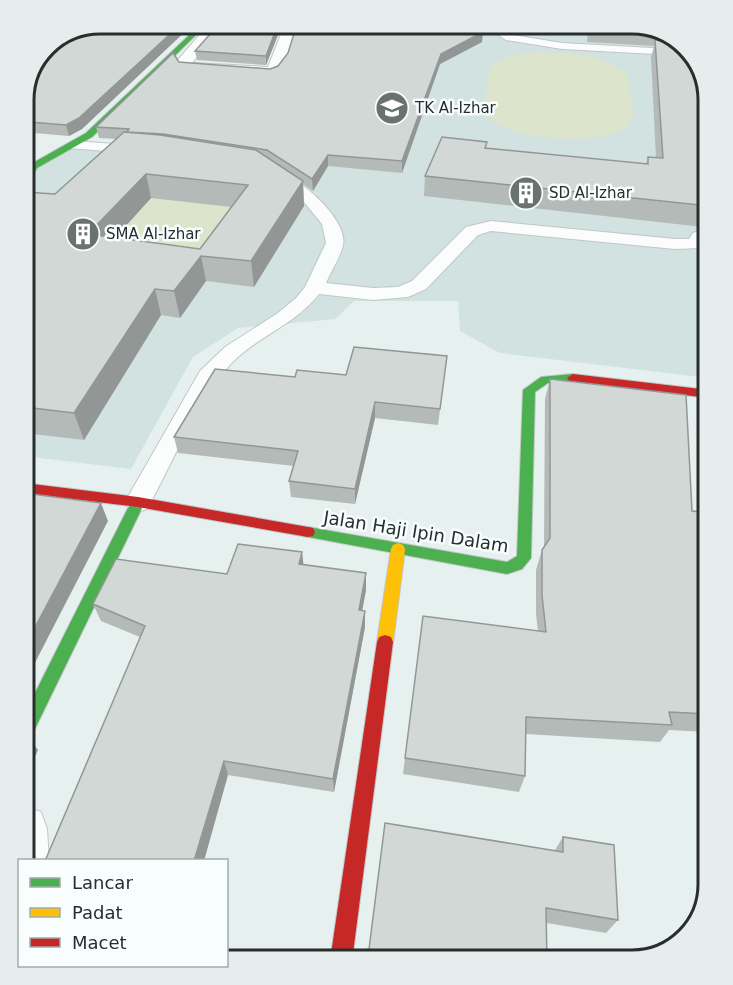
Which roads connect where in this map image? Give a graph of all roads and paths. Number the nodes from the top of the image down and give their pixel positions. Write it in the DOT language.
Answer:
graph roads {
  1 [pos="201,35"];
  2 [pos="204,35"];
  3 [pos="288,35"];
  4 [pos="505,35"];
  5 [pos="678,53"];
  6 [pos="74,145"];
  7 [pos="153,151"];
  8 [pos="35,165"];
  9 [pos="263,167"];
  10 [pos="698,238"];
  11 [pos="314,288"];
  12 [pos="698,393"];
  13 [pos="35,489"];
  14 [pos="138,502"];
  15 [pos="398,549"];
  16 [pos="35,711"];
  17 [pos="343,950"];
  1 -- 6 [label="street"];
  2 -- 3 [label="street"];
  4 -- 5 [label="lane"];
  6 -- 7 [label="lane"];
  6 -- 8 [label="street"];
  9 -- 11 [label="lane"];
  10 -- 11 [label="lane"];
  11 -- 14 [label="lane"];
  12 -- 15 [label="street, Jalan Haji Ipin Dalam"];
  13 -- 14 [label="street, Jalan Haji Ipin Dalam"];
  14 -- 15 [label="street, Jalan Haji Ipin Dalam"];
  14 -- 16 [label="street"];
  15 -- 17 [label="street"];
}
